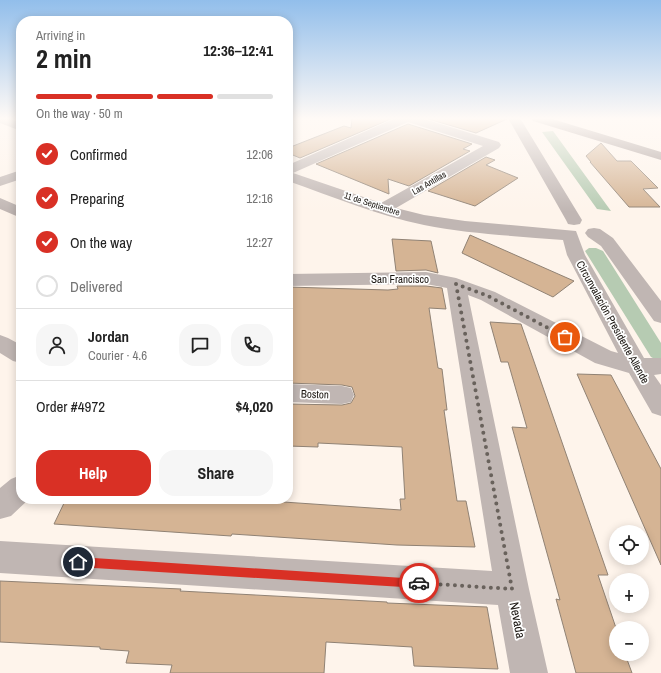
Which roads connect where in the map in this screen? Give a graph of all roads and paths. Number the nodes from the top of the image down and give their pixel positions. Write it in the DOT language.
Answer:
graph roads {
  1 [pos="335,149"];
  2 [pos="486,149"];
  3 [pos="530,149"];
  4 [pos="639,149"];
  5 [pos="661,156"];
  6 [pos="293,168"];
  7 [pos="16,176"];
  8 [pos="293,178"];
  9 [pos="0,182"];
  10 [pos="384,208"];
  11 [pos="569,225"];
  12 [pos="293,280"];
  13 [pos="456,284"];
  14 [pos="661,316"];
  15 [pos="0,343"];
  16 [pos="16,352"];
  17 [pos="661,366"];
  18 [pos="637,367"];
  19 [pos="293,393"];
  20 [pos="342,395"];
  21 [pos="661,406"];
  22 [pos="16,492"];
  23 [pos="0,506"];
  24 [pos="0,557"];
  25 [pos="512,589"];
  26 [pos="529,673"];
  1 -- 6 [label="street"];
  2 -- 10 [label="street, Las Antillas"];
  3 -- 11 [label="street, Circunvalación Presidente Allende"];
  4 -- 5 [label="main road"];
  7 -- 9 [label="street"];
  8 -- 10 [label="street, 11 de Septiembre"];
  10 -- 11 [label="street, 11 de Septiembre"];
  11 -- 14 [label="street"];
  11 -- 18 [label="street, Circunvalación Presidente Allende"];
  12 -- 13 [label="street, San Francisco"];
  13 -- 18 [label="street, San Francisco"];
  13 -- 25 [label="street, Nevada"];
  15 -- 16 [label="street"];
  17 -- 18 [label="street, San Francisco"];
  18 -- 21 [label="street, Circunvalación Presidente Allende"];
  19 -- 20 [label="street, Boston"];
  22 -- 23 [label="street"];
  24 -- 25 [label="street"];
  25 -- 26 [label="street, Nevada"];
}
